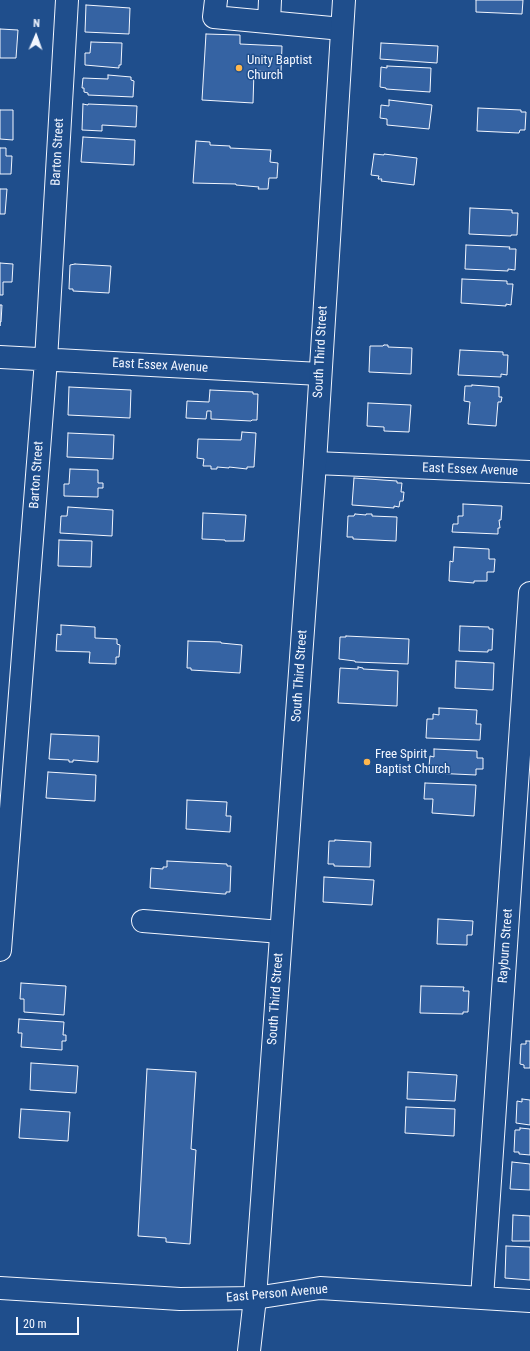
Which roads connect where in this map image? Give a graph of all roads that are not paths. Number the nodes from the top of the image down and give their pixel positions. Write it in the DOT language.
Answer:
graph roads {
  1 [pos="67,0"];
  2 [pos="270,0"];
  3 [pos="344,0"];
  4 [pos="215,8"];
  5 [pos="269,22"];
  6 [pos="342,29"];
  7 [pos="0,357"];
  8 [pos="46,360"];
  9 [pos="320,374"];
  10 [pos="315,463"];
  11 [pos="530,472"];
  12 [pos="530,593"];
  13 [pos="143,921"];
  14 [pos="281,932"];
  15 [pos="0,950"];
  16 [pos="0,1288"];
  17 [pos="255,1298"];
  18 [pos="482,1298"];
  19 [pos="530,1301"];
  20 [pos="249,1351"];
  1 -- 8 [label="street, Barton Street"];
  2 -- 5 [label="street"];
  3 -- 6 [label="street, South Third Street"];
  4 -- 5 [label="street"];
  5 -- 6 [label="street"];
  6 -- 9 [label="street, South Third Street"];
  7 -- 8 [label="street, East Essex Avenue"];
  8 -- 9 [label="street, East Essex Avenue"];
  8 -- 15 [label="street, Barton Street"];
  9 -- 10 [label="street, South Third Street"];
  10 -- 11 [label="street, East Essex Avenue"];
  10 -- 14 [label="street, South Third Street"];
  12 -- 18 [label="street, Rayburn Street"];
  13 -- 14 [label="street"];
  14 -- 17 [label="street, South Third Street"];
  16 -- 17 [label="street, East Person Avenue"];
  17 -- 18 [label="street, East Person Avenue"];
  17 -- 20 [label="street, South Third Street"];
  18 -- 19 [label="street, East Person Avenue"];
}
